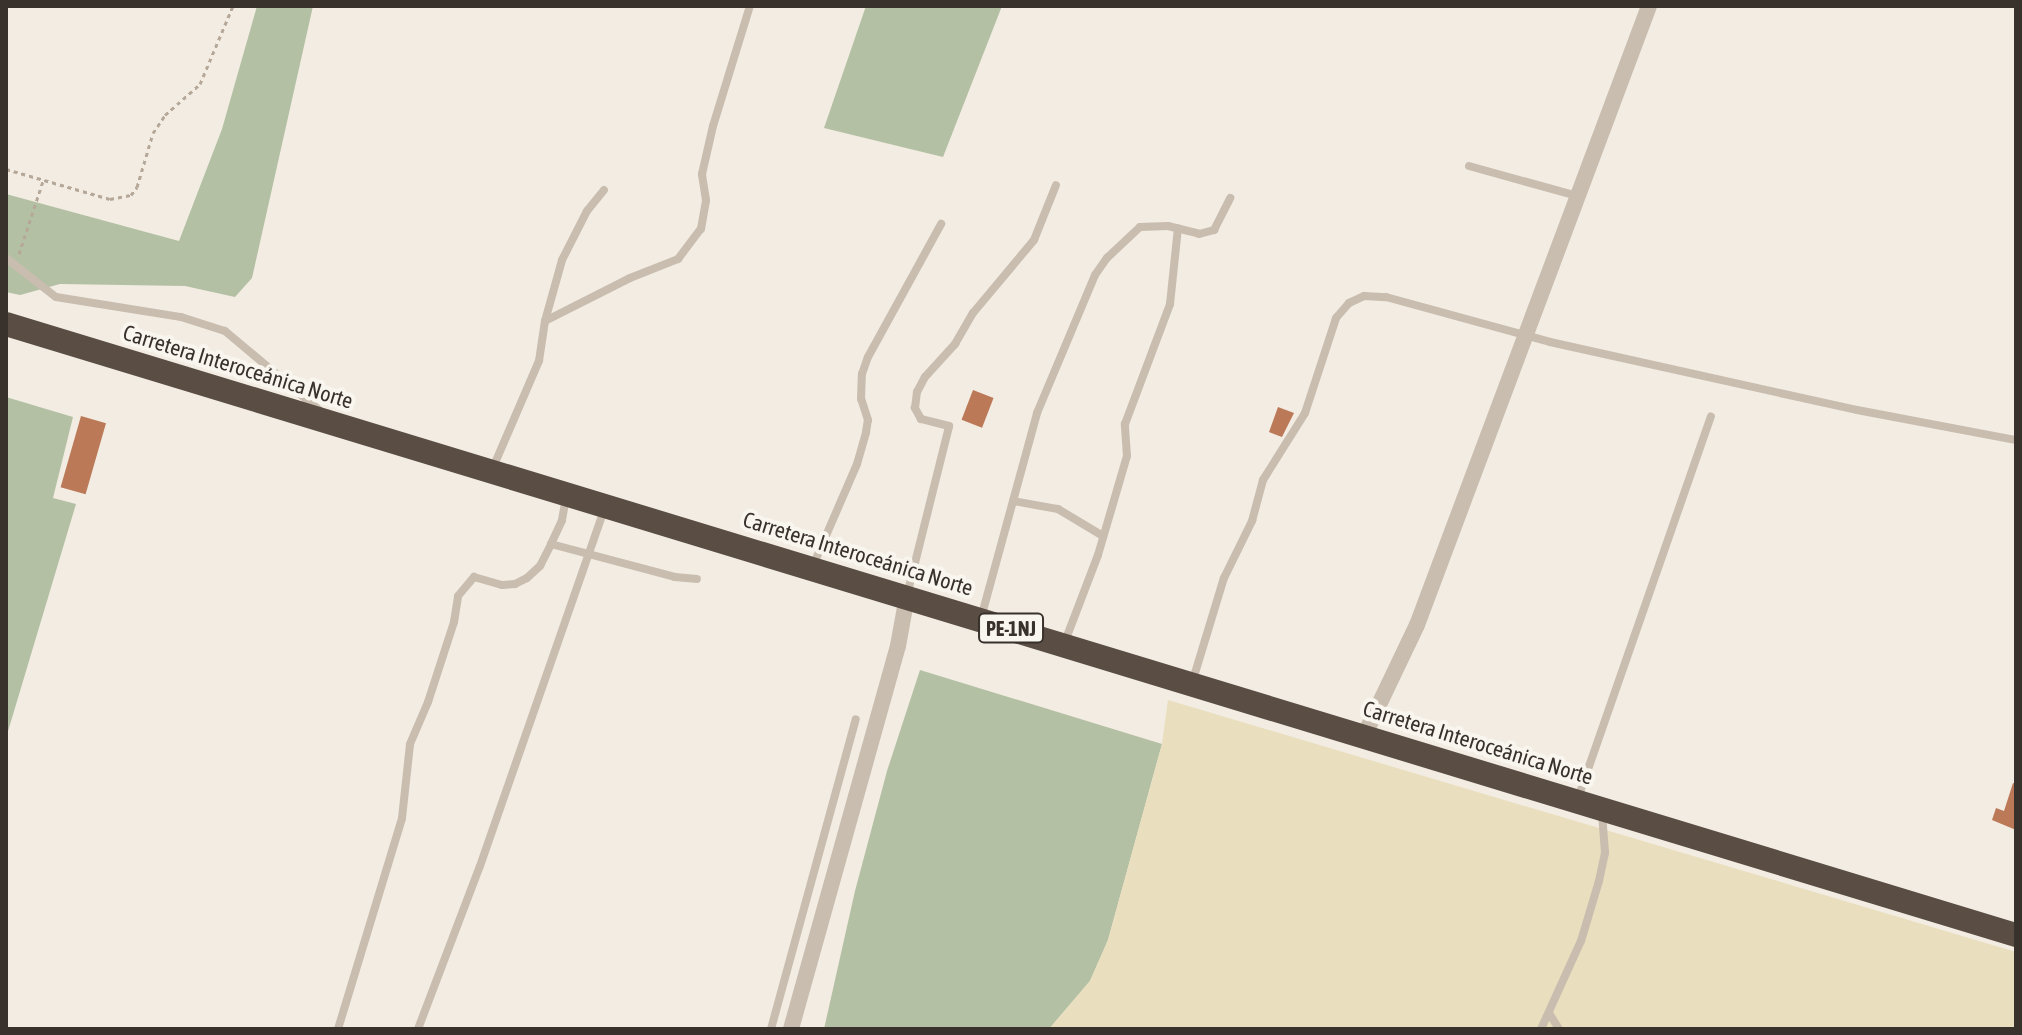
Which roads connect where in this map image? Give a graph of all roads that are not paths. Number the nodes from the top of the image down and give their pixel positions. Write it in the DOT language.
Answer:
graph roads {
  1 [pos="750,6"];
  2 [pos="1649,6"];
  3 [pos="1469,166"];
  4 [pos="1056,185"];
  5 [pos="604,190"];
  6 [pos="1577,196"];
  7 [pos="1230,198"];
  8 [pos="941,224"];
  9 [pos="1178,228"];
  10 [pos="10,260"];
  11 [pos="545,321"];
  12 [pos="6,324"];
  13 [pos="1525,334"];
  14 [pos="1711,417"];
  15 [pos="333,423"];
  16 [pos="2016,440"];
  17 [pos="492,471"];
  18 [pos="567,493"];
  19 [pos="1013,501"];
  20 [pos="605,505"];
  21 [pos="1103,536"];
  22 [pos="551,544"];
  23 [pos="589,553"];
  24 [pos="812,568"];
  25 [pos="697,579"];
  26 [pos="907,596"];
  27 [pos="981,619"];
  28 [pos="1064,644"];
  29 [pos="1192,683"];
  30 [pos="856,719"];
  31 [pos="1364,736"];
  32 [pos="1577,801"];
  33 [pos="1601,808"];
  34 [pos="2016,935"];
  35 [pos="427,1003"];
  36 [pos="1549,1013"];
  37 [pos="338,1029"];
  38 [pos="418,1029"];
  39 [pos="426,1029"];
  40 [pos="771,1029"];
  41 [pos="791,1029"];
  42 [pos="1541,1029"];
  43 [pos="1559,1029"];
  1 -- 11 [label="lane"];
  2 -- 6 [label="street"];
  3 -- 6 [label="lane"];
  4 -- 26 [label="lane"];
  5 -- 11 [label="lane"];
  6 -- 13 [label="street"];
  7 -- 9 [label="lane"];
  8 -- 24 [label="lane"];
  9 -- 19 [label="lane"];
  9 -- 21 [label="lane"];
  10 -- 15 [label="lane"];
  11 -- 17 [label="lane"];
  12 -- 15 [label="highway, Carretera Interoceánica Norte / PE-1NJ"];
  13 -- 16 [label="lane"];
  13 -- 29 [label="lane"];
  13 -- 31 [label="street"];
  14 -- 32 [label="lane"];
  15 -- 17 [label="highway, Carretera Interoceánica Norte / PE-1NJ"];
  17 -- 18 [label="highway, Carretera Interoceánica Norte / PE-1NJ"];
  18 -- 20 [label="highway, Carretera Interoceánica Norte / PE-1NJ"];
  18 -- 22 [label="lane"];
  19 -- 21 [label="lane"];
  19 -- 27 [label="lane"];
  20 -- 23 [label="lane"];
  20 -- 24 [label="highway, Carretera Interoceánica Norte / PE-1NJ"];
  21 -- 28 [label="lane"];
  22 -- 23 [label="lane"];
  22 -- 37 [label="lane"];
  23 -- 25 [label="lane"];
  23 -- 35 [label="lane"];
  24 -- 26 [label="highway, Carretera Interoceánica Norte / PE-1NJ"];
  26 -- 27 [label="highway, Carretera Interoceánica Norte / PE-1NJ"];
  26 -- 41 [label="street"];
  27 -- 28 [label="highway, Carretera Interoceánica Norte / PE-1NJ"];
  28 -- 29 [label="highway, Carretera Interoceánica Norte / PE-1NJ"];
  29 -- 31 [label="highway, Carretera Interoceánica Norte / PE-1NJ"];
  30 -- 40 [label="lane"];
  31 -- 32 [label="highway, Carretera Interoceánica Norte / PE-1NJ"];
  32 -- 33 [label="highway, Carretera Interoceánica Norte / PE-1NJ"];
  33 -- 34 [label="highway, Carretera Interoceánica Norte / PE-1NJ"];
  33 -- 36 [label="lane"];
  35 -- 38 [label="lane"];
  35 -- 39 [label="lane"];
  36 -- 42 [label="lane"];
  36 -- 43 [label="lane"];
}
